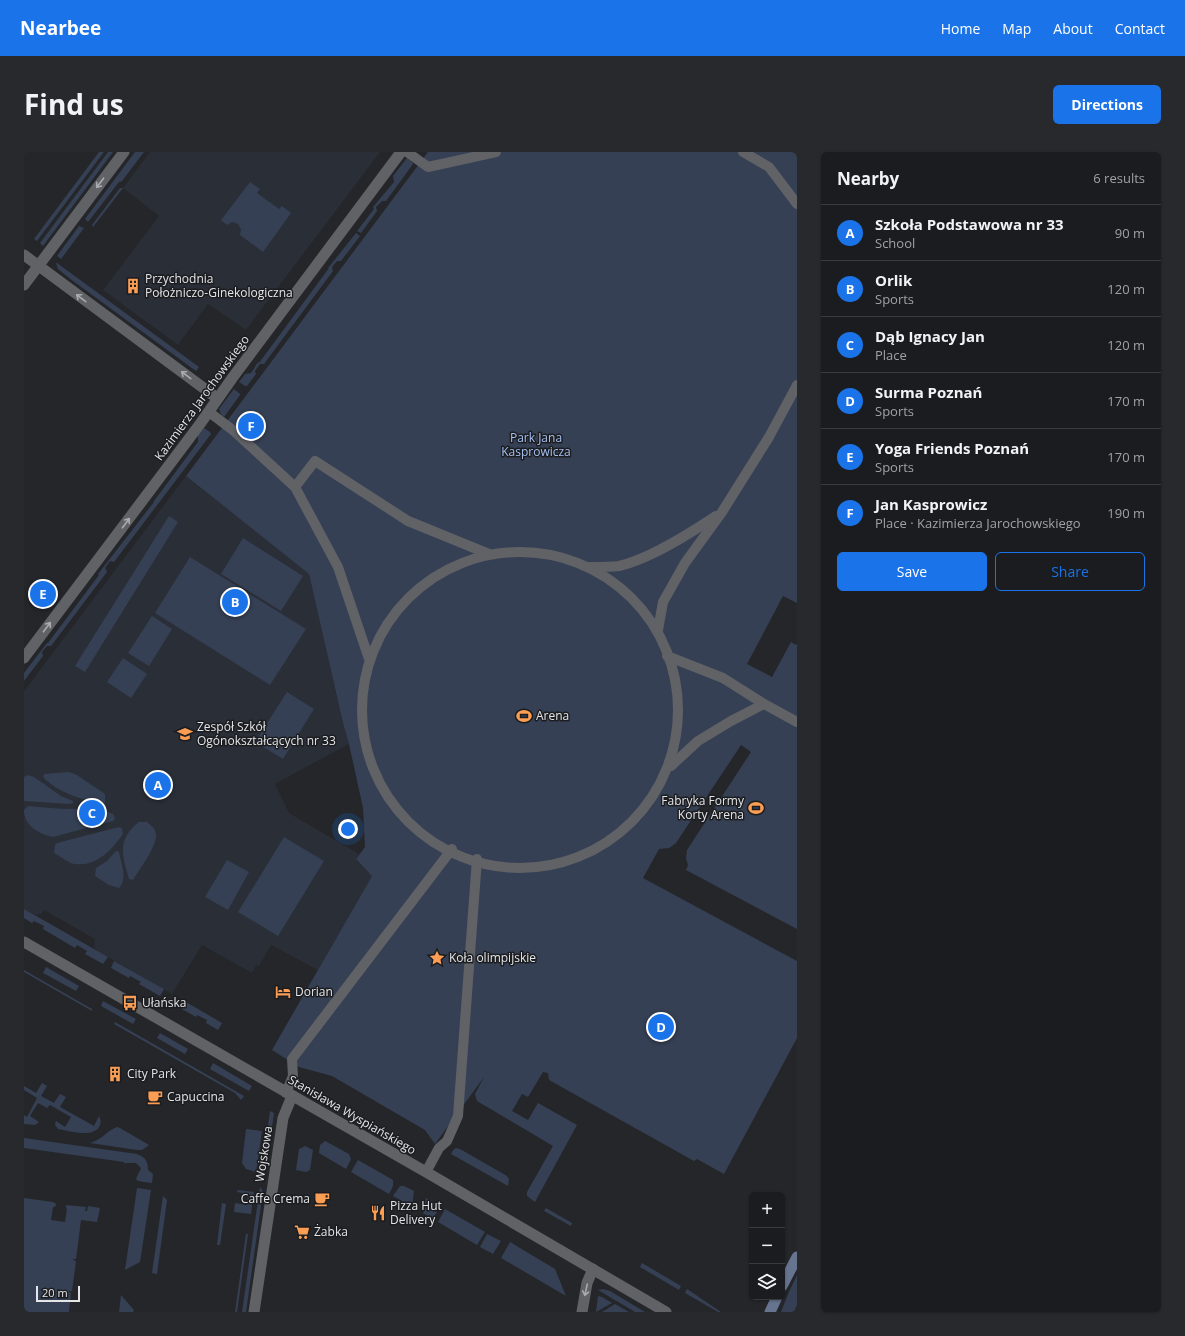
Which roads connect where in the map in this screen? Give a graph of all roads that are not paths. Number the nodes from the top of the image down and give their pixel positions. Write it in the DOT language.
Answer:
graph roads {
  1 [pos="124,152"];
  2 [pos="401,152"];
  3 [pos="407,152"];
  4 [pos="496,152"];
  5 [pos="743,152"];
  6 [pos="797,204"];
  7 [pos="24,255"];
  8 [pos="38,265"];
  9 [pos="24,285"];
  10 [pos="797,385"];
  11 [pos="217,398"];
  12 [pos="209,412"];
  13 [pos="294,487"];
  14 [pos="722,512"];
  15 [pos="489,554"];
  16 [pos="590,567"];
  17 [pos="658,630"];
  18 [pos="667,656"];
  19 [pos="24,658"];
  20 [pos="369,659"];
  21 [pos="764,704"];
  22 [pos="797,722"];
  23 [pos="671,766"];
  24 [pos="452,849"];
  25 [pos="477,859"];
  26 [pos="24,942"];
  27 [pos="289,1094"];
  28 [pos="426,1172"];
  29 [pos="797,1257"];
  30 [pos="593,1269"];
  31 [pos="785,1280"];
  32 [pos="776,1300"];
  33 [pos="254,1312"];
  34 [pos="582,1312"];
  35 [pos="666,1312"];
  36 [pos="770,1312"];
  1 -- 8 [label="street, one-way"];
  2 -- 11 [label="street, Kazimierza Jarochowskiego"];
  3 -- 4 [label="street"];
  5 -- 6 [label="street"];
  7 -- 8 [label="street"];
  8 -- 9 [label="street"];
  11 -- 8 [label="street, one-way"];
  10 -- 14 [label="street"];
  11 -- 12 [label="street, Kazimierza Jarochowskiego"];
  12 -- 13 [label="street"];
  19 -- 12 [label="street, Kazimierza Jarochowskiego, one-way"];
  13 -- 15 [label="street"];
  13 -- 20 [label="street"];
  14 -- 16 [label="street"];
  14 -- 17 [label="street"];
  15 -- 16 [label="street"];
  15 -- 20 [label="street"];
  16 -- 17 [label="street"];
  17 -- 18 [label="street"];
  18 -- 21 [label="street"];
  18 -- 23 [label="street"];
  20 -- 24 [label="street"];
  21 -- 22 [label="street"];
  21 -- 23 [label="street"];
  23 -- 25 [label="street"];
  24 -- 25 [label="street"];
  24 -- 27 [label="street"];
  25 -- 28 [label="street"];
  26 -- 27 [label="street, Stanisława Wyspiańskiego"];
  27 -- 28 [label="street, Stanisława Wyspiańskiego"];
  27 -- 33 [label="street, Wojskowa"];
  28 -- 30 [label="street, Stanisława Wyspiańskiego"];
  29 -- 31 [label="main road"];
  30 -- 34 [label="street, one-way"];
  30 -- 35 [label="street, Stanisława Wyspiańskiego"];
  32 -- 36 [label="main road"];
}
